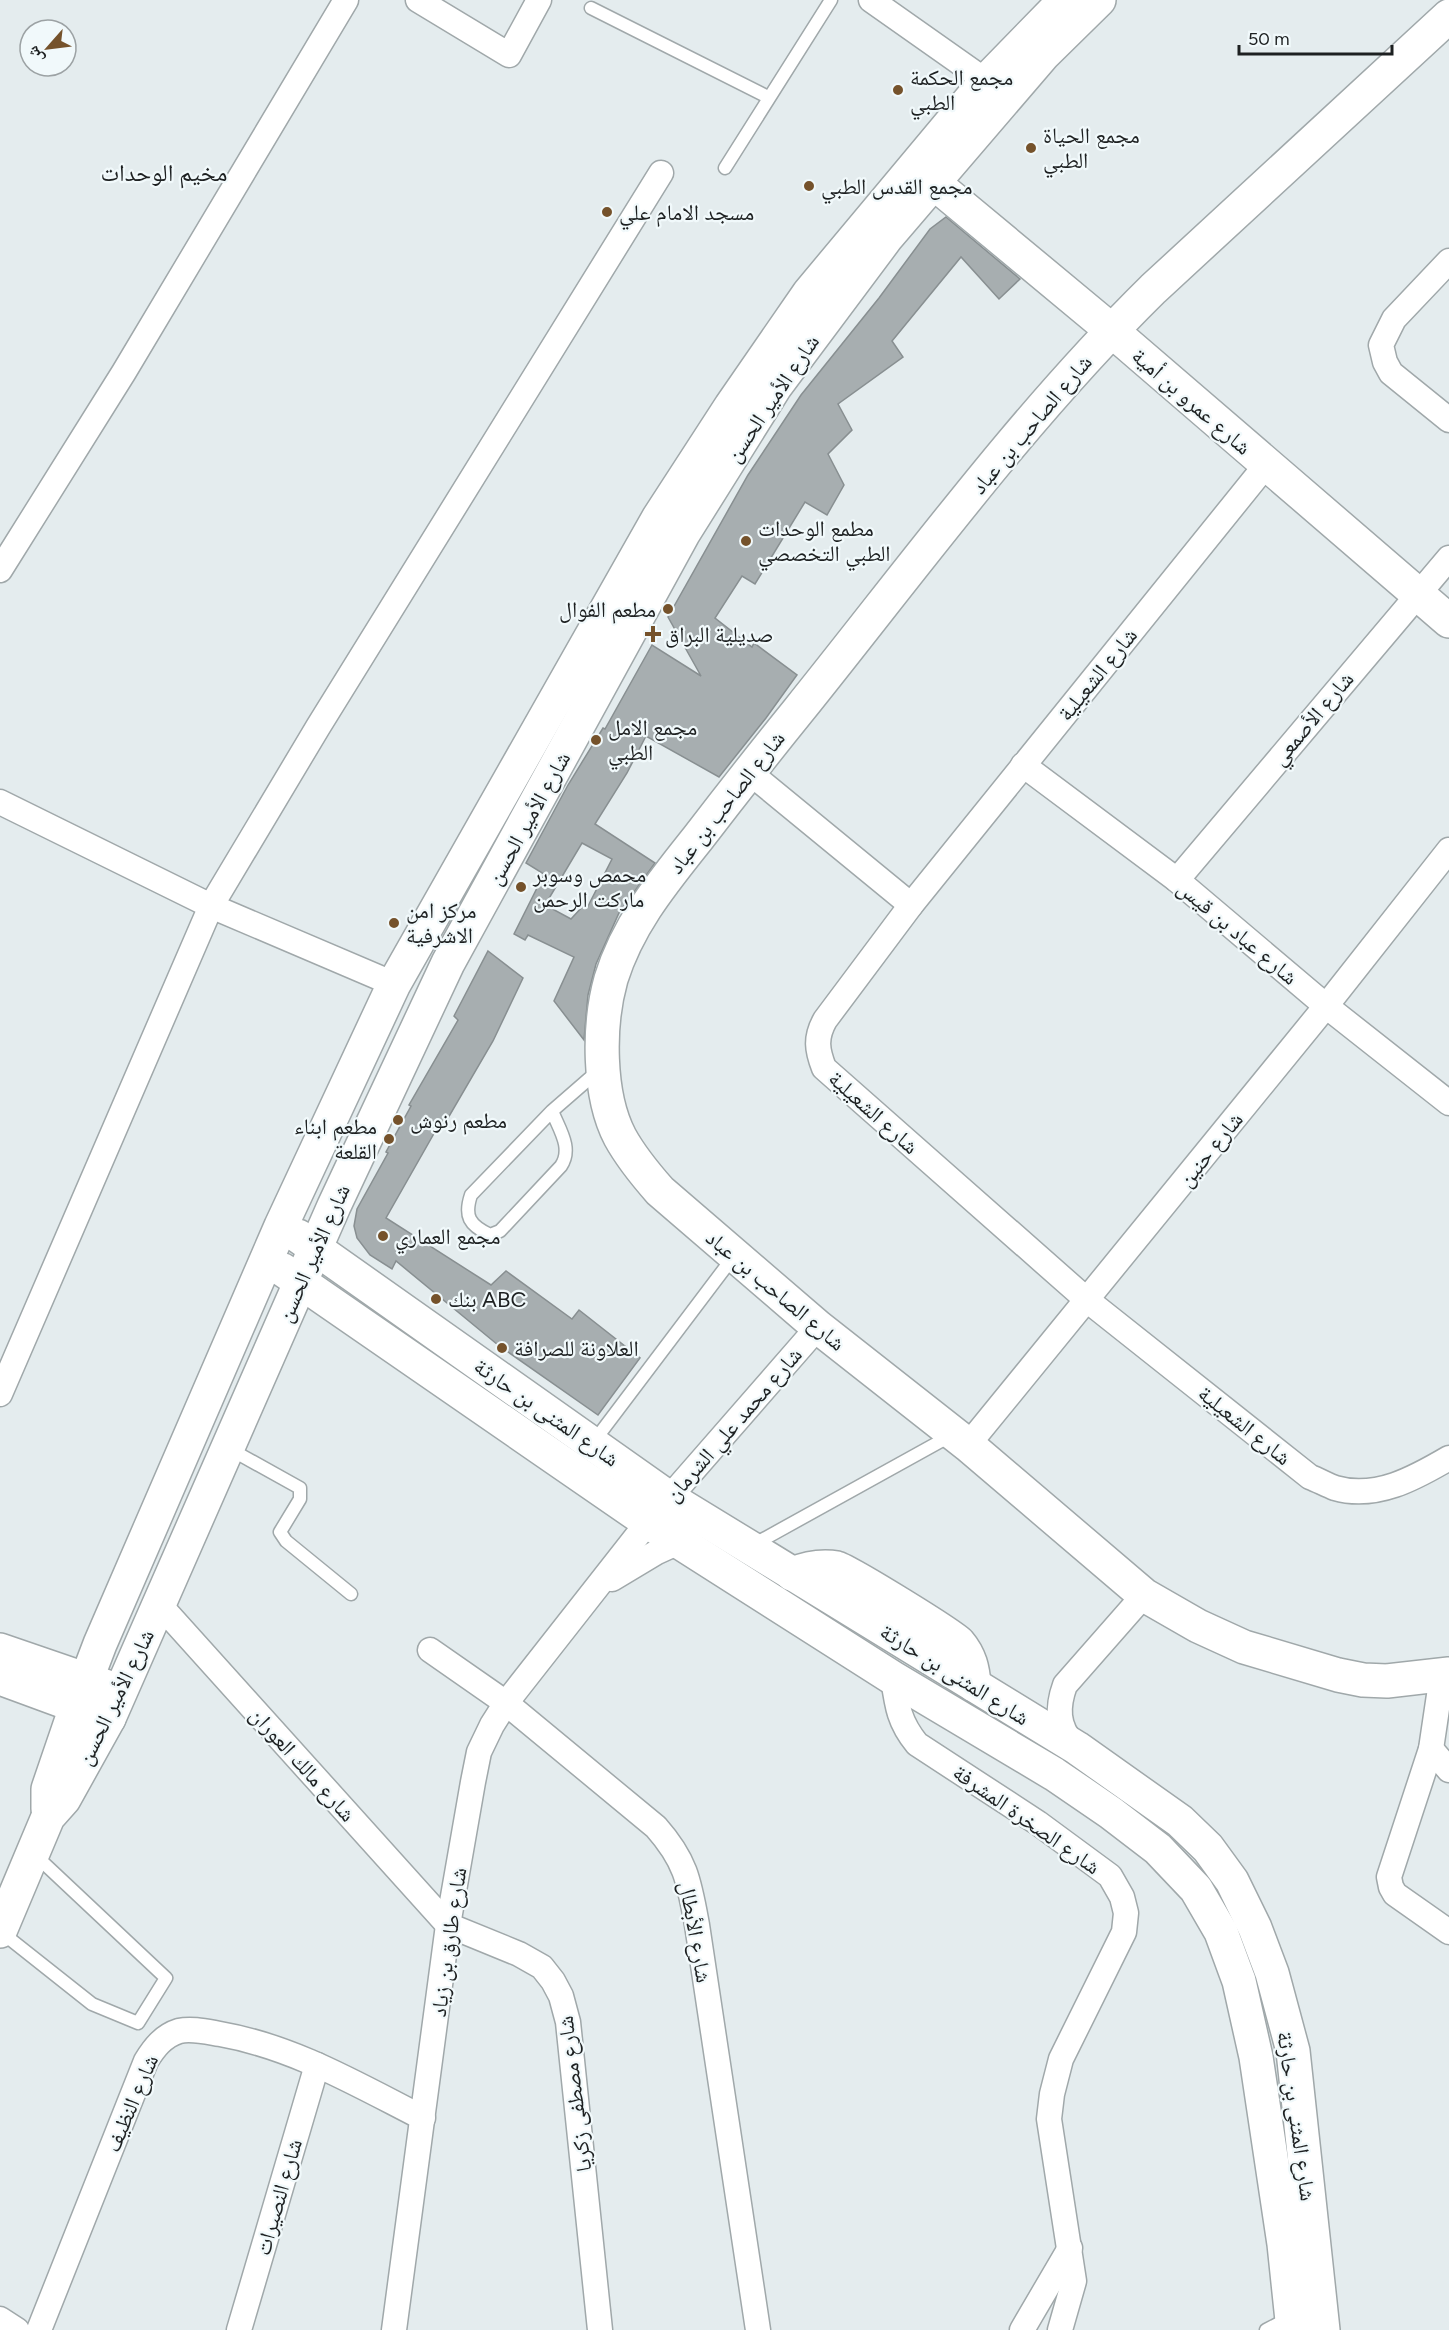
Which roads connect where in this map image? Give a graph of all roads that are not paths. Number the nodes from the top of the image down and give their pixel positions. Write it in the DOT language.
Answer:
graph roads {
  1 [pos="346,0"];
  2 [pos="418,0"];
  3 [pos="539,0"];
  4 [pos="831,0"];
  5 [pos="871,0"];
  6 [pos="1065,0"];
  7 [pos="1099,0"];
  8 [pos="591,8"];
  9 [pos="1449,16"];
  10 [pos="986,81"];
  11 [pos="768,97"];
  12 [pos="725,168"];
  13 [pos="661,173"];
  14 [pos="934,183"];
  15 [pos="1449,261"];
  16 [pos="1111,330"];
  17 [pos="1449,420"];
  18 [pos="1266,465"];
  19 [pos="1449,558"];
  20 [pos="0,570"];
  21 [pos="1417,594"];
  22 [pos="1449,621"];
  23 [pos="1023,765"];
  24 [pos="748,772"];
  25 [pos="0,801"];
  26 [pos="1445,862"];
  27 [pos="1177,880"];
  28 [pos="911,905"];
  29 [pos="211,906"];
  30 [pos="414,945"];
  31 [pos="448,963"];
  32 [pos="394,984"];
  33 [pos="1326,1006"];
  34 [pos="604,1067"];
  35 [pos="1449,1103"];
  36 [pos="552,1111"];
  37 [pos="334,1206"];
  38 [pos="282,1226"];
  39 [pos="316,1248"];
  40 [pos="734,1256"];
  41 [pos="267,1260"];
  42 [pos="357,1278"];
  43 [pos="300,1281"];
  44 [pos="1087,1300"];
  45 [pos="338,1310"];
  46 [pos="818,1327"];
  47 [pos="275,1337"];
  48 [pos="0,1394"];
  49 [pos="961,1439"];
  50 [pos="592,1444"];
  51 [pos="227,1447"];
  52 [pos="1449,1458"];
  53 [pos="659,1510"];
  54 [pos="679,1542"];
  55 [pos="749,1548"];
  56 [pos="596,1591"];
  57 [pos="351,1594"];
  58 [pos="1144,1595"];
  59 [pos="158,1603"];
  60 [pos="100,1644"];
  61 [pos="0,1650"];
  62 [pos="430,1650"];
  63 [pos="50,1668"];
  64 [pos="1445,1674"];
  65 [pos="0,1678"];
  66 [pos="893,1678"];
  67 [pos="81,1693"];
  68 [pos="506,1703"];
  69 [pos="115,1705"];
  70 [pos="1077,1748"];
  71 [pos="1431,1749"];
  72 [pos="1449,1770"];
  73 [pos="48,1817"];
  74 [pos="33,1853"];
  75 [pos="448,1925"];
  76 [pos="0,1931"];
  77 [pos="1449,1932"];
  78 [pos="1293,2051"];
  79 [pos="1256,2056"];
  80 [pos="317,2065"];
  81 [pos="423,2118"];
  82 [pos="1070,2248"];
  83 [pos="0,2319"];
  84 [pos="1283,2325"];
  85 [pos="17,2330"];
  86 [pos="39,2330"];
  87 [pos="239,2330"];
  88 [pos="394,2330"];
  89 [pos="600,2330"];
  90 [pos="758,2330"];
  91 [pos="1022,2330"];
  92 [pos="1060,2330"];
  93 [pos="1323,2330"];
  1 -- 20 [label="street"];
  2 -- 3 [label="street"];
  4 -- 11 [label="lane"];
  5 -- 10 [label="street"];
  6 -- 10 [label="main road, شارع الأمير الحسن"];
  7 -- 14 [label="main road, شارع الأمير الحسن"];
  8 -- 11 [label="lane"];
  9 -- 16 [label="main road, شارع الصاحب بن عباد"];
  10 -- 30 [label="main road, شارع الأمير الحسن"];
  11 -- 12 [label="lane"];
  13 -- 29 [label="street"];
  14 -- 16 [label="main road, شارع عمرو بن أمية"];
  14 -- 31 [label="main road, شارع الأمير الحسن"];
  15 -- 17 [label="street"];
  16 -- 18 [label="main road, شارع عمرو بن أمية"];
  16 -- 24 [label="main road, شارع الصاحب بن عباد"];
  18 -- 21 [label="main road, شارع عمرو بن أمية"];
  18 -- 23 [label="street, شارع الشعيلية"];
  19 -- 21 [label="street, شارع الأصمعي"];
  21 -- 22 [label="main road, شارع عمرو بن أمية"];
  21 -- 27 [label="street, شارع الأصمعي"];
  23 -- 27 [label="street, شارع عباد بن قيس"];
  23 -- 28 [label="street, شارع الشعيلية"];
  24 -- 28 [label="street"];
  24 -- 34 [label="main road, شارع الصاحب بن عباد"];
  25 -- 29 [label="street"];
  26 -- 33 [label="street, شارع حنين"];
  27 -- 33 [label="street, شارع عباد بن قيس"];
  28 -- 44 [label="street, شارع الشعيلية"];
  29 -- 32 [label="street"];
  29 -- 48 [label="street"];
  30 -- 31 [label="main road"];
  30 -- 32 [label="main road, شارع الأمير الحسن"];
  31 -- 37 [label="main road, شارع الأمير الحسن"];
  32 -- 38 [label="main road, شارع الأمير الحسن"];
  33 -- 35 [label="street, شارع عباد بن قيس"];
  33 -- 44 [label="street, شارع حنين"];
  34 -- 36 [label="lane"];
  34 -- 40 [label="main road, شارع الصاحب بن عباد"];
  36 -- 36 [label="lane"];
  37 -- 39 [label="main road, شارع الأمير الحسن"];
  37 -- 42 [label="main road"];
  38 -- 39 [label="main road, شارع المثنى بن حارثة"];
  38 -- 41 [label="main road, شارع الأمير الحسن"];
  39 -- 42 [label="main road, شارع المثنى بن حارثة"];
  39 -- 43 [label="main road, شارع الأمير الحسن"];
  40 -- 46 [label="main road, شارع الصاحب بن عباد"];
  40 -- 50 [label="lane"];
  41 -- 43 [label="main road, شارع المثنى بن حارثة"];
  41 -- 60 [label="main road, شارع الأمير الحسن"];
  42 -- 50 [label="main road, شارع المثنى بن حارثة"];
  43 -- 45 [label="main road, شارع المثنى بن حارثة"];
  43 -- 47 [label="main road, شارع الأمير الحسن"];
  44 -- 49 [label="street, شارع حنين"];
  44 -- 52 [label="street, شارع الشعيلية"];
  45 -- 47 [label="main road"];
  45 -- 53 [label="main road, شارع المثنى بن حارثة"];
  46 -- 49 [label="main road, شارع الصاحب بن عباد"];
  46 -- 53 [label="street, شارع محمد علي الشرمان"];
  47 -- 51 [label="main road, شارع الأمير الحسن"];
  49 -- 55 [label="lane"];
  49 -- 58 [label="main road, شارع الصاحب بن عباد"];
  50 -- 53 [label="main road, شارع المثنى بن حارثة"];
  51 -- 57 [label="lane"];
  51 -- 59 [label="main road, شارع الأمير الحسن"];
  53 -- 54 [label="main road, شارع المثنى بن حارثة"];
  53 -- 55 [label="main road, شارع المثنى بن حارثة"];
  53 -- 56 [label="street, شارع طارق بن زياد"];
  54 -- 56 [label="street, شارع طارق بن زياد"];
  54 -- 66 [label="main road, شارع المثنى بن حارثة"];
  55 -- 70 [label="main road, شارع المثنى بن حارثة"];
  56 -- 68 [label="street, شارع طارق بن زياد"];
  58 -- 64 [label="main road, شارع الصاحب بن عباد"];
  58 -- 70 [label="street"];
  59 -- 69 [label="main road, شارع الأمير الحسن"];
  59 -- 75 [label="street, شارع مالك العوران"];
  60 -- 63 [label="main road"];
  60 -- 67 [label="main road, شارع الأمير الحسن"];
  61 -- 63 [label="main road"];
  62 -- 68 [label="street, شارع الأبطال"];
  63 -- 67 [label="main road"];
  64 -- 71 [label="street"];
  65 -- 67 [label="main road"];
  66 -- 79 [label="main road, شارع المثنى بن حارثة"];
  66 -- 82 [label="street, شارع الصخرة المشرفة"];
  67 -- 69 [label="main road"];
  67 -- 73 [label="main road, شارع الأمير الحسن"];
  68 -- 75 [label="street, شارع طارق بن زياد"];
  68 -- 90 [label="street, شارع الأبطال"];
  69 -- 73 [label="main road, شارع الأمير الحسن"];
  70 -- 78 [label="main road, شارع المثنى بن حارثة"];
  71 -- 72 [label="street"];
  71 -- 77 [label="street"];
  73 -- 74 [label="main road, شارع الأمير الحسن"];
  74 -- 76 [label="main road, شارع الأمير الحسن"];
  74 -- 76 [label="lane"];
  75 -- 81 [label="street, شارع طارق بن زياد"];
  75 -- 89 [label="street, شارع مصطفى زكريا"];
  78 -- 79 [label="main road"];
  78 -- 93 [label="main road, شارع المثنى بن حارثة"];
  79 -- 84 [label="main road, شارع المثنى بن حارثة"];
  80 -- 81 [label="street, شارع النظيف"];
  80 -- 86 [label="street, شارع النظيف"];
  80 -- 87 [label="street, شارع النصيرات"];
  81 -- 88 [label="street, شارع طارق بن زياد"];
  82 -- 91 [label="street"];
  82 -- 92 [label="street, شارع الصخرة المشرفة"];
  83 -- 85 [label="street"];
}
